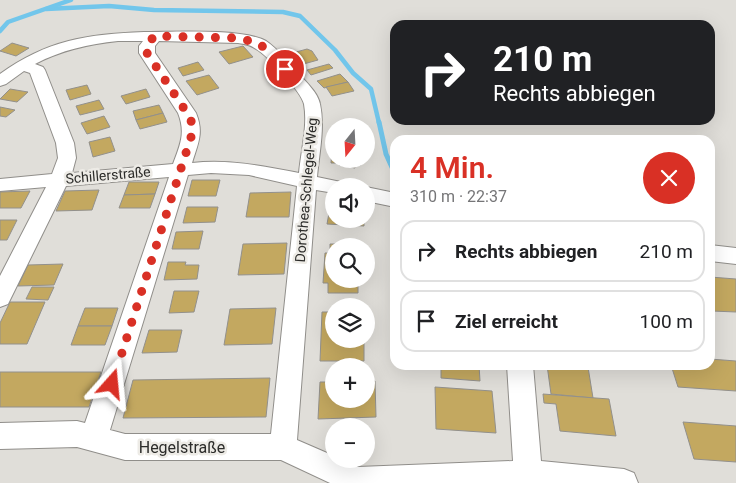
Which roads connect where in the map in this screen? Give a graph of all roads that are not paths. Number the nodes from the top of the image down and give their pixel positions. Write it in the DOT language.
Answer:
graph roads {
  1 [pos="154,36"];
  2 [pos="21,65"];
  3 [pos="0,81"];
  4 [pos="181,169"];
  5 [pos="60,179"];
  6 [pos="307,181"];
  7 [pos="0,185"];
  8 [pos="325,185"];
  9 [pos="375,196"];
  10 [pos="390,199"];
  11 [pos="715,254"];
  12 [pos="736,256"];
  13 [pos="0,298"];
  14 [pos="520,370"];
  15 [pos="0,436"];
  16 [pos="94,438"];
  17 [pos="283,447"];
  18 [pos="528,474"];
  19 [pos="357,482"];
  20 [pos="624,483"];
  1 -- 2 [label="street, Dorothea-Schlegel-Weg"];
  1 -- 4 [label="street"];
  1 -- 6 [label="street, Dorothea-Schlegel-Weg"];
  2 -- 3 [label="street, Dorothea-Schlegel-Weg"];
  2 -- 5 [label="street"];
  4 -- 5 [label="street, Schillerstraße"];
  4 -- 6 [label="street, Schillerstraße"];
  4 -- 16 [label="street"];
  5 -- 7 [label="street, Schillerstraße"];
  5 -- 13 [label="street"];
  6 -- 8 [label="street, Schillerstraße"];
  6 -- 17 [label="street, Dorothea-Schlegel-Weg"];
  9 -- 10 [label="street"];
  11 -- 12 [label="street"];
  14 -- 18 [label="street"];
  15 -- 16 [label="street, Hegelstraße"];
  16 -- 17 [label="street, Hegelstraße"];
  17 -- 19 [label="street, Hegelstraße"];
  18 -- 19 [label="street"];
  18 -- 20 [label="street"];
}
